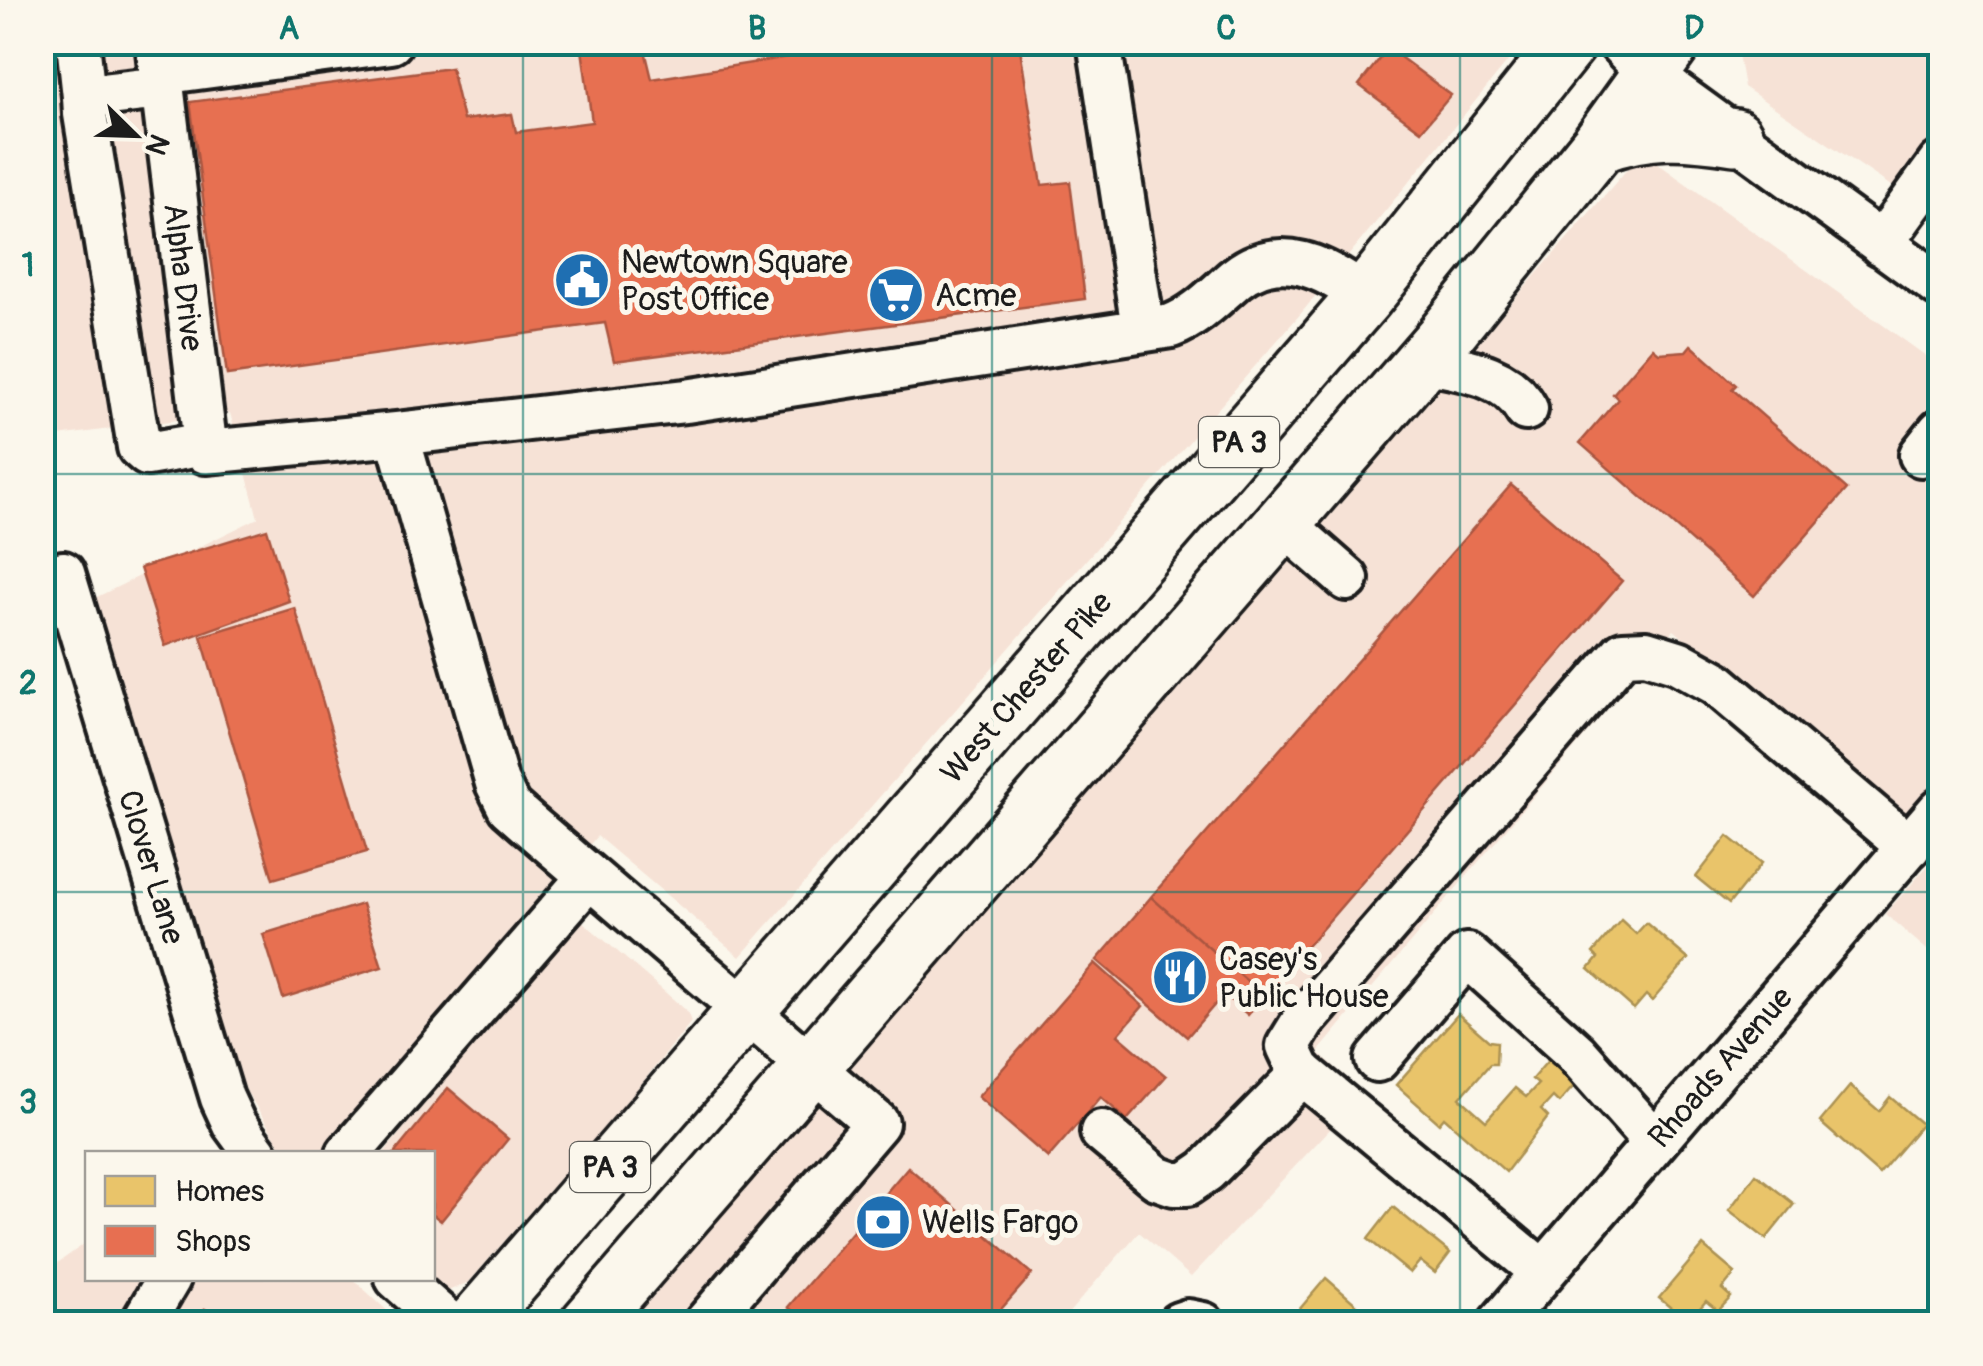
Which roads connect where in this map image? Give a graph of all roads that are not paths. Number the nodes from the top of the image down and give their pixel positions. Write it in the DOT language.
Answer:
graph roads {
  1 [pos="78,42"];
  2 [pos="391,42"];
  3 [pos="1099,42"];
  4 [pos="1569,42"];
  5 [pos="1648,54"];
  6 [pos="159,68"];
  7 [pos="84,97"];
  8 [pos="1735,138"];
  9 [pos="1599,145"];
  10 [pos="1940,162"];
  11 [pos="1881,244"];
  12 [pos="1940,286"];
  13 [pos="1365,296"];
  14 [pos="1143,328"];
  15 [pos="1422,362"];
  16 [pos="1526,410"];
  17 [pos="397,434"];
  18 [pos="206,448"];
  19 [pos="1283,523"];
  20 [pos="63,573"];
  21 [pos="1348,579"];
  22 [pos="1940,810"];
  23 [pos="1909,848"];
  24 [pos="589,876"];
  25 [pos="746,1010"];
  26 [pos="1377,1060"];
  27 [pos="811,1066"];
  28 [pos="1304,1073"];
  29 [pos="1102,1132"];
  30 [pos="1655,1142"];
  31 [pos="253,1151"];
  32 [pos="351,1151"];
  33 [pos="1543,1272"];
  34 [pos="167,1281"];
  35 [pos="400,1281"];
  36 [pos="142,1324"];
  37 [pos="448,1324"];
  38 [pos="474,1324"];
  39 [pos="588,1324"];
  40 [pos="706,1324"];
  41 [pos="1179,1324"];
  42 [pos="1204,1324"];
  43 [pos="1499,1324"];
  1 -- 7 [label="street"];
  2 -- 6 [label="street"];
  3 -- 14 [label="street"];
  4 -- 13 [label="highway, West Chester Pike / PA 3"];
  5 -- 8 [label="street"];
  5 -- 9 [label="highway, PA 3"];
  6 -- 7 [label="street"];
  6 -- 18 [label="street, Alpha Drive"];
  7 -- 18 [label="street"];
  8 -- 9 [label="highway"];
  8 -- 11 [label="street"];
  9 -- 15 [label="highway, PA 3"];
  10 -- 11 [label="street"];
  11 -- 12 [label="street"];
  13 -- 14 [label="street"];
  13 -- 25 [label="highway, West Chester Pike / PA 3"];
  14 -- 17 [label="street"];
  15 -- 16 [label="street"];
  15 -- 19 [label="highway, PA 3"];
  17 -- 18 [label="street"];
  17 -- 24 [label="street"];
  19 -- 21 [label="street"];
  19 -- 27 [label="highway, PA 3"];
  20 -- 31 [label="street, Clover Lane"];
  22 -- 23 [label="street, Rhoads Avenue"];
  23 -- 28 [label="street"];
  23 -- 30 [label="street, Rhoads Avenue"];
  24 -- 25 [label="street"];
  24 -- 32 [label="street"];
  25 -- 27 [label="street"];
  25 -- 38 [label="highway, West Chester Pike / PA 3"];
  26 -- 30 [label="street"];
  27 -- 39 [label="highway, PA 3"];
  27 -- 40 [label="street"];
  28 -- 29 [label="street"];
  28 -- 33 [label="street"];
  30 -- 33 [label="street, Rhoads Avenue"];
  33 -- 43 [label="street, Rhoads Avenue"];
  34 -- 36 [label="street"];
  35 -- 37 [label="street"];
  41 -- 42 [label="street"];
}
